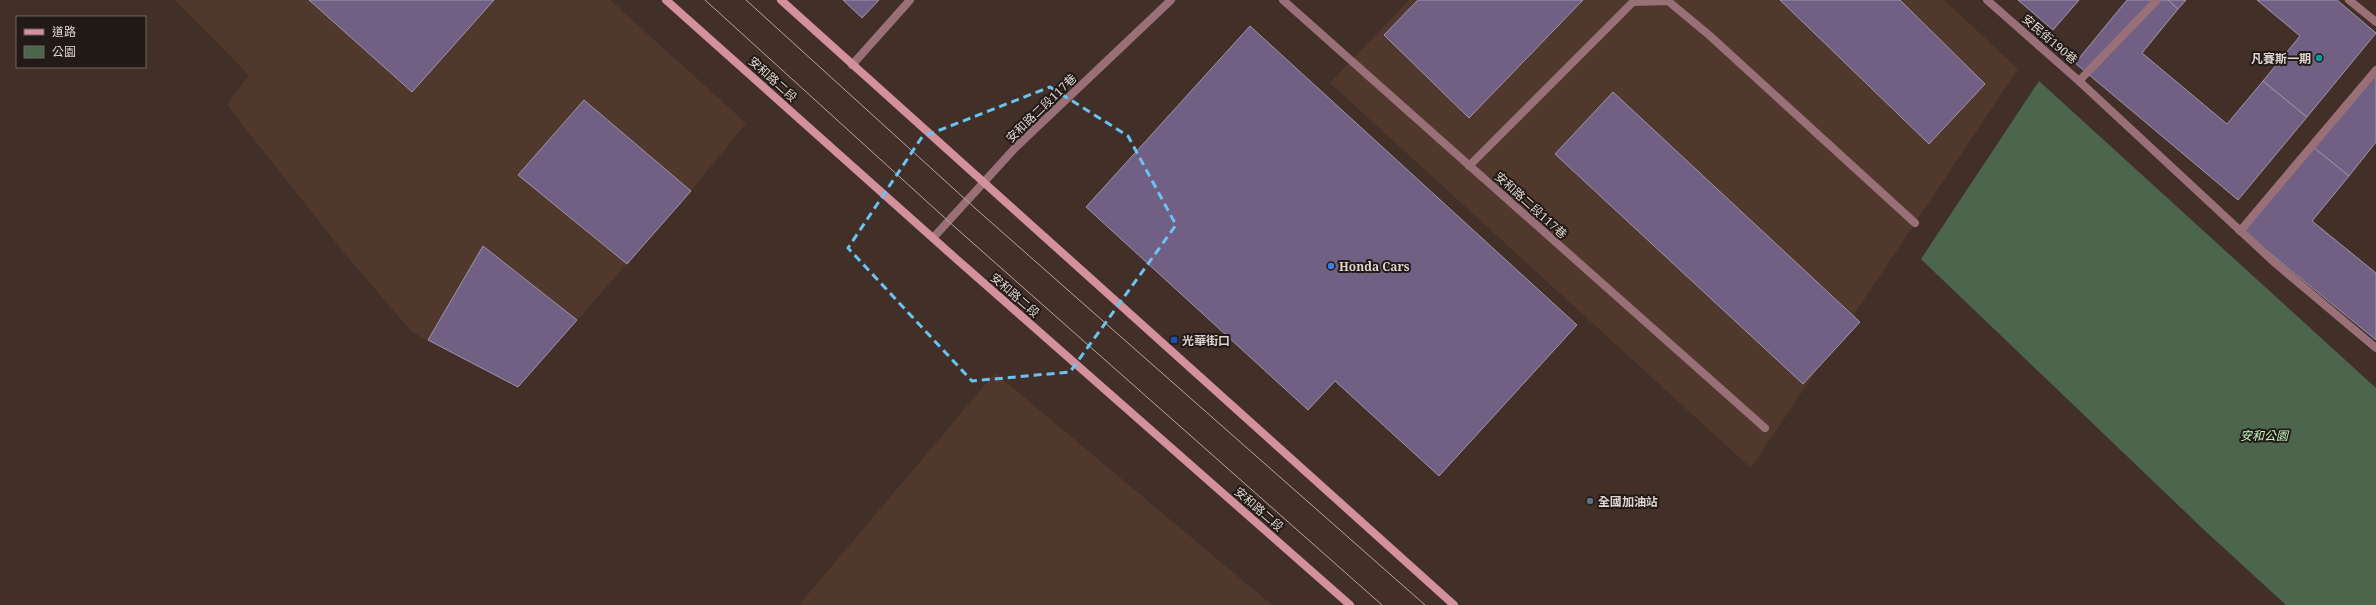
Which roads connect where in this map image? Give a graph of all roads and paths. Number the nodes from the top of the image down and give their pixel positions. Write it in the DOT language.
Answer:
graph roads {
  1 [pos="666,0"];
  2 [pos="781,0"];
  3 [pos="910,0"];
  4 [pos="1171,0"];
  5 [pos="1283,0"];
  6 [pos="1987,0"];
  7 [pos="2157,0"];
  8 [pos="2349,0"];
  9 [pos="2376,22"];
  10 [pos="852,65"];
  11 [pos="2376,70"];
  12 [pos="2079,81"];
  13 [pos="1469,166"];
  14 [pos="983,182"];
  15 [pos="1915,223"];
  16 [pos="2240,231"];
  17 [pos="933,238"];
  18 [pos="2376,348"];
  19 [pos="1765,428"];
  20 [pos="1350,605"];
  21 [pos="1454,605"];
  1 -- 17 [label="main road, 安和路二段"];
  2 -- 10 [label="main road"];
  3 -- 10 [label="street"];
  4 -- 14 [label="street, 安和路二段117巷"];
  5 -- 13 [label="street, 安和路二段117巷"];
  6 -- 12 [label="street, 安民街190巷"];
  7 -- 12 [label="street"];
  8 -- 9 [label="street"];
  10 -- 14 [label="main road"];
  11 -- 16 [label="street"];
  12 -- 16 [label="street, 安民街190巷"];
  13 -- 15 [label="street"];
  13 -- 19 [label="street, 安和路二段117巷"];
  14 -- 17 [label="street, 安和路二段117巷"];
  14 -- 21 [label="main road"];
  16 -- 18 [label="street, 安民街190巷"];
  17 -- 20 [label="main road, 安和路二段"];
}
